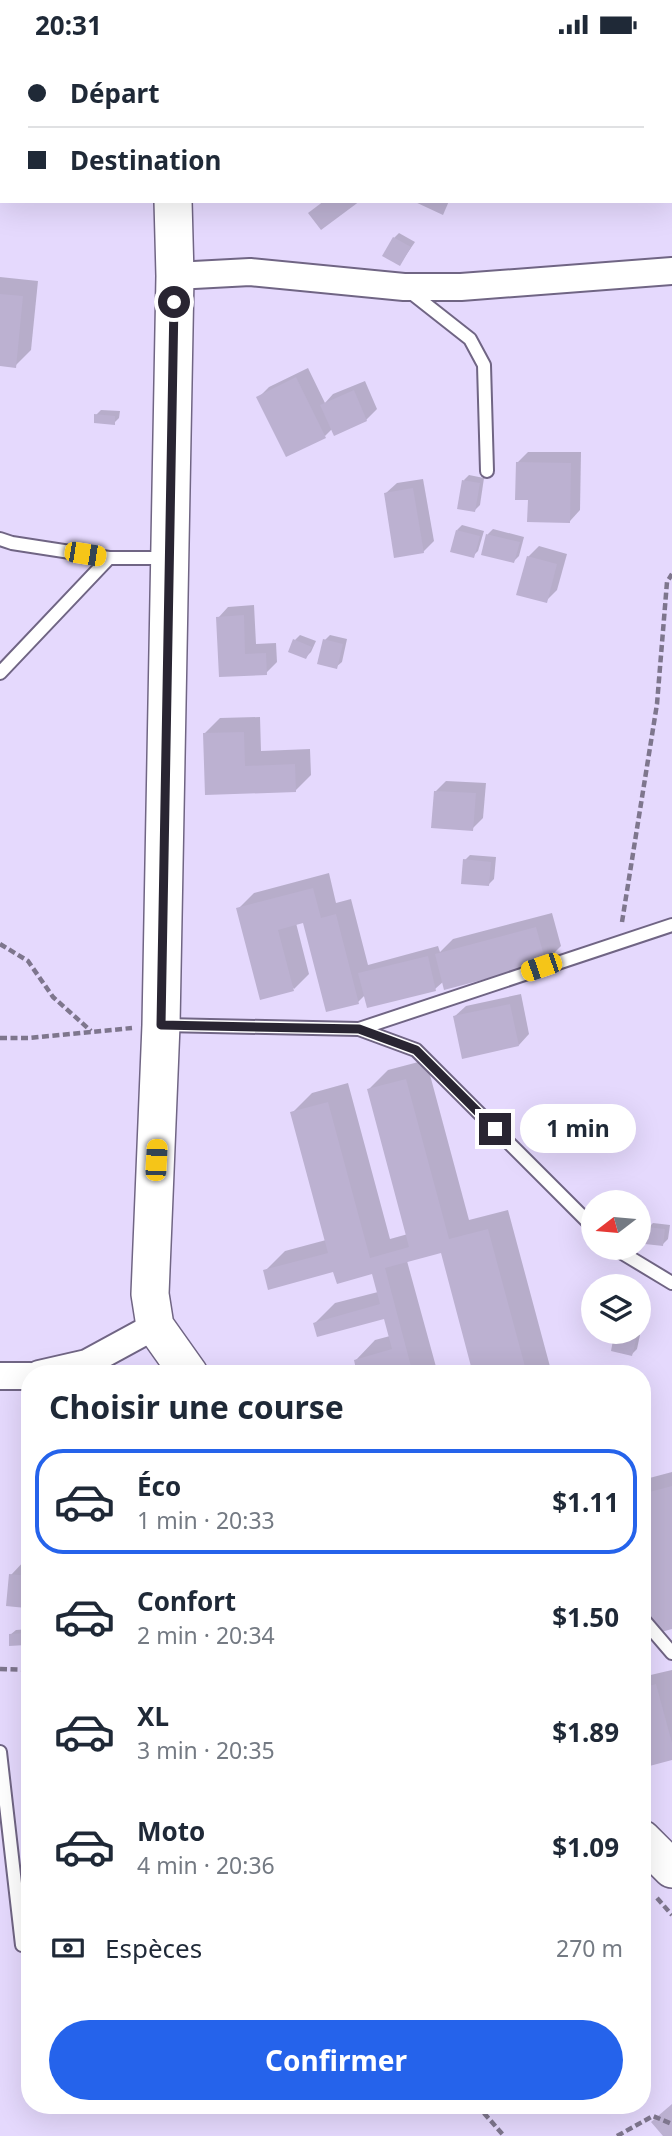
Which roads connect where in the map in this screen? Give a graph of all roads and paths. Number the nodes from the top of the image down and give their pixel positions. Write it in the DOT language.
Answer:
graph roads {
  1 [pos="173,203"];
  2 [pos="672,271"];
  3 [pos="175,276"];
  4 [pos="404,287"];
  5 [pos="487,471"];
  6 [pos="0,539"];
  7 [pos="109,558"];
  8 [pos="169,558"];
  9 [pos="672,573"];
  10 [pos="0,673"];
  11 [pos="672,925"];
  12 [pos="620,940"];
  13 [pos="0,944"];
  14 [pos="161,1025"];
  15 [pos="359,1029"];
  16 [pos="92,1032"];
  17 [pos="0,1038"];
  18 [pos="581,1215"];
  19 [pos="634,1260"];
  20 [pos="672,1283"];
  21 [pos="155,1326"];
  22 [pos="78,1365"];
  23 [pos="183,1365"];
  24 [pos="21,1375"];
  25 [pos="0,1376"];
  26 [pos="651,1628"];
  27 [pos="672,1653"];
  28 [pos="0,1669"];
  29 [pos="21,1670"];
  30 [pos="0,1752"];
  31 [pos="651,1848"];
  32 [pos="672,1869"];
  33 [pos="21,1936"];
  34 [pos="485,2114"];
  35 [pos="672,2124"];
  36 [pos="504,2136"];
  37 [pos="617,2136"];
  1 -- 3 [label="street"];
  2 -- 4 [label="street"];
  3 -- 4 [label="street"];
  3 -- 8 [label="street"];
  4 -- 5 [label="lane"];
  6 -- 7 [label="lane"];
  7 -- 8 [label="lane"];
  7 -- 10 [label="lane"];
  8 -- 14 [label="street"];
  9 -- 12 [label="path"];
  11 -- 12 [label="lane"];
  12 -- 15 [label="lane"];
  13 -- 16 [label="path"];
  14 -- 15 [label="lane"];
  14 -- 16 [label="path"];
  14 -- 21 [label="street"];
  15 -- 18 [label="lane"];
  16 -- 17 [label="path"];
  19 -- 20 [label="lane"];
  21 -- 22 [label="street"];
  21 -- 23 [label="street"];
  24 -- 25 [label="street"];
  26 -- 27 [label="lane"];
  28 -- 29 [label="path"];
  30 -- 33 [label="lane"];
  31 -- 32 [label="street"];
  34 -- 36 [label="path"];
  35 -- 37 [label="path"];
}
